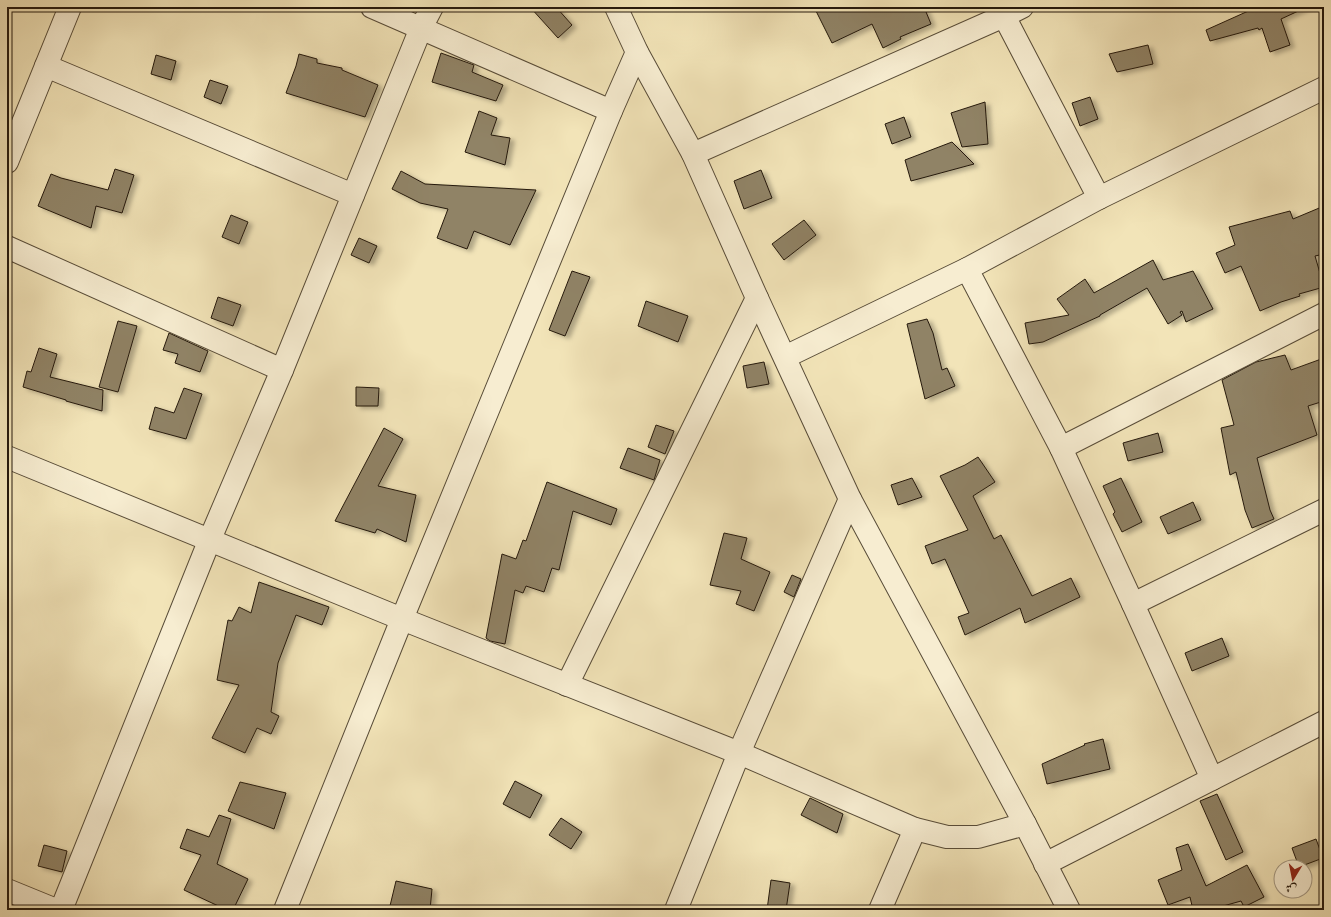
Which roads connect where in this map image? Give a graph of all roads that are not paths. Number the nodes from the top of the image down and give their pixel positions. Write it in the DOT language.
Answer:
graph roads {
  1 [pos="70,7"];
  2 [pos="372,7"];
  3 [pos="432,7"];
  4 [pos="616,7"];
  5 [pos="1013,12"];
  6 [pos="421,28"];
  7 [pos="637,52"];
  8 [pos="46,66"];
  9 [pos="1324,88"];
  10 [pos="611,111"];
  11 [pos="693,154"];
  12 [pos="7,162"];
  13 [pos="353,195"];
  14 [pos="1099,198"];
  15 [pos="7,247"];
  16 [pos="967,269"];
  17 [pos="757,298"];
  18 [pos="1324,314"];
  19 [pos="785,356"];
  20 [pos="282,370"];
  21 [pos="1061,448"];
  22 [pos="7,457"];
  23 [pos="850,499"];
  24 [pos="1324,510"];
  25 [pos="210,539"];
  26 [pos="1133,604"];
  27 [pos="402,619"];
  28 [pos="567,685"];
  29 [pos="1324,722"];
  30 [pos="739,753"];
  31 [pos="1212,779"];
  32 [pos="1025,824"];
  33 [pos="915,829"];
  34 [pos="1045,864"];
  35 [pos="7,890"];
  36 [pos="56,910"];
  37 [pos="61,910"];
  38 [pos="286,910"];
  39 [pos="676,910"];
  40 [pos="880,910"];
  41 [pos="1069,910"];
  1 -- 8 [label="street"];
  2 -- 6 [label="street"];
  3 -- 6 [label="street"];
  4 -- 7 [label="street"];
  5 -- 11 [label="street"];
  5 -- 14 [label="street"];
  6 -- 10 [label="street"];
  6 -- 13 [label="street"];
  7 -- 10 [label="street"];
  7 -- 11 [label="street"];
  8 -- 12 [label="street"];
  8 -- 13 [label="street"];
  9 -- 14 [label="street"];
  10 -- 27 [label="street"];
  11 -- 17 [label="street"];
  13 -- 20 [label="street"];
  14 -- 16 [label="street"];
  15 -- 20 [label="street"];
  16 -- 19 [label="street"];
  16 -- 21 [label="street"];
  17 -- 19 [label="street"];
  17 -- 28 [label="street"];
  18 -- 21 [label="street"];
  19 -- 23 [label="street"];
  20 -- 25 [label="street"];
  21 -- 26 [label="street"];
  22 -- 25 [label="street"];
  23 -- 30 [label="street"];
  23 -- 32 [label="street"];
  24 -- 26 [label="street"];
  25 -- 27 [label="street"];
  25 -- 37 [label="street"];
  26 -- 31 [label="street"];
  27 -- 28 [label="street"];
  27 -- 38 [label="street"];
  28 -- 30 [label="street"];
  29 -- 31 [label="street"];
  30 -- 33 [label="street"];
  30 -- 39 [label="street"];
  31 -- 34 [label="street"];
  32 -- 33 [label="street"];
  32 -- 34 [label="street"];
  33 -- 40 [label="street"];
  34 -- 41 [label="street"];
  35 -- 36 [label="street"];
}
